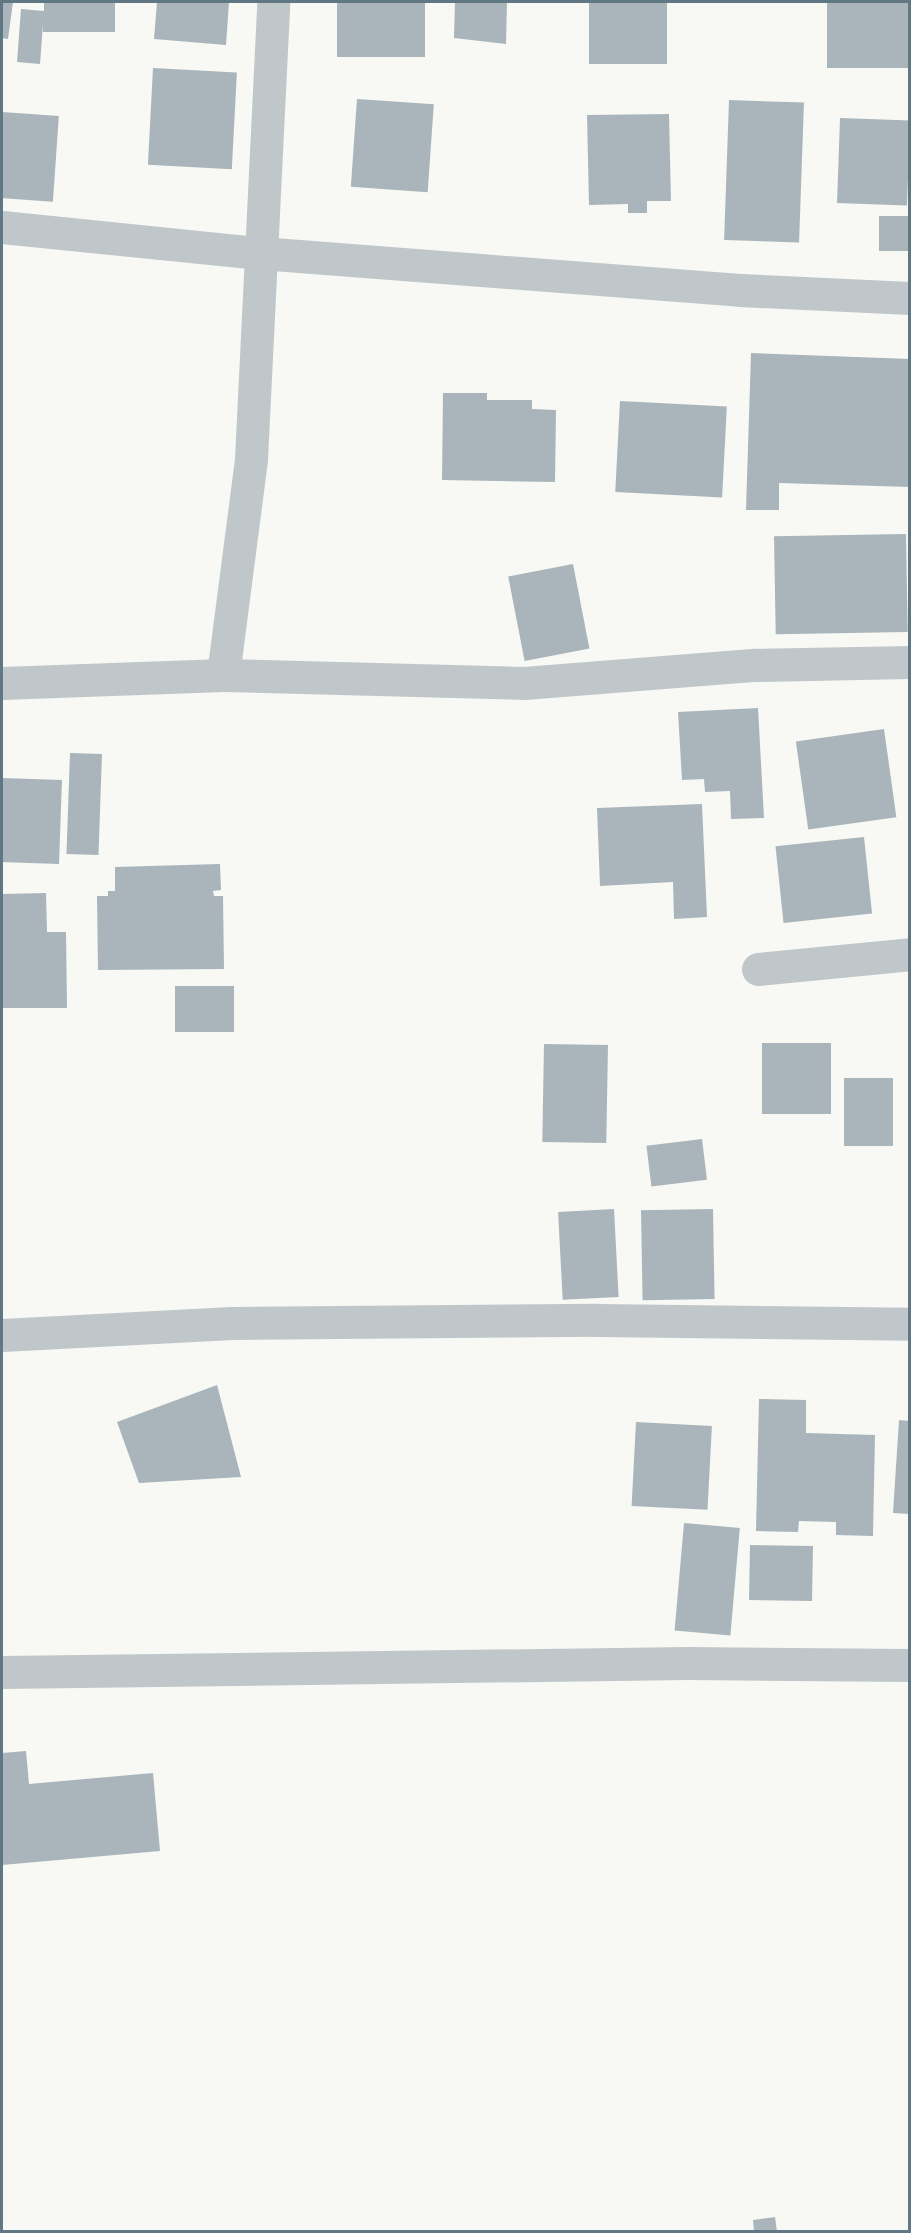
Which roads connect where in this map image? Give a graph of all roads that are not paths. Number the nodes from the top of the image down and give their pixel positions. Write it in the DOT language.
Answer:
graph roads {
  1 [pos="273,2"];
  2 [pos="2,227"];
  3 [pos="260,253"];
  4 [pos="909,298"];
  5 [pos="909,662"];
  6 [pos="223,675"];
  7 [pos="2,683"];
  8 [pos="909,954"];
  9 [pos="758,969"];
  10 [pos="909,1324"];
  11 [pos="2,1335"];
  12 [pos="909,1665"];
  13 [pos="2,1672"];
  1 -- 3 [label="street"];
  2 -- 3 [label="street"];
  3 -- 4 [label="street"];
  3 -- 6 [label="street"];
  5 -- 6 [label="street"];
  6 -- 7 [label="street"];
  8 -- 9 [label="street"];
  10 -- 11 [label="street"];
  12 -- 13 [label="street"];
}
